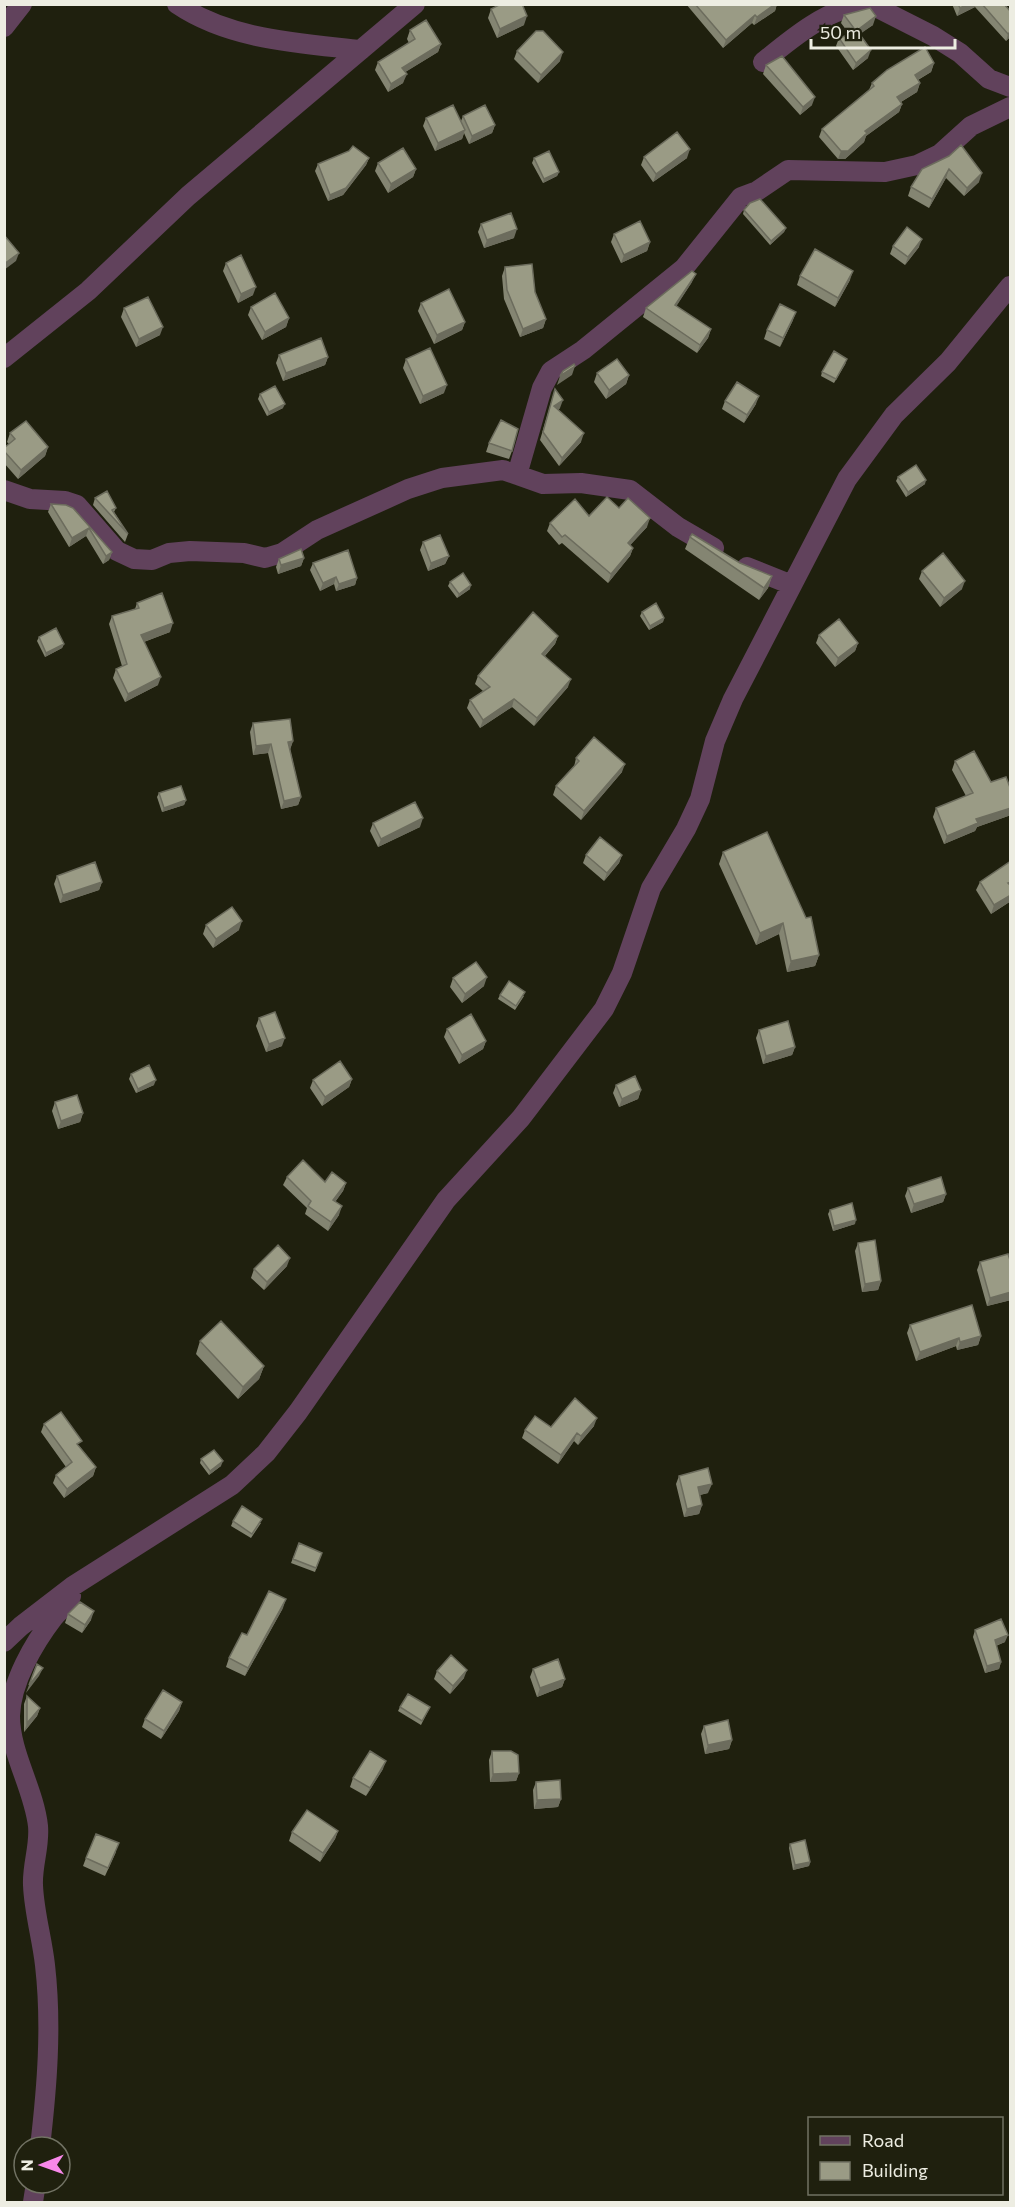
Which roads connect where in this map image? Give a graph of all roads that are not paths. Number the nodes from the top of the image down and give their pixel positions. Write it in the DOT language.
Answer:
graph roads {
  1 [pos="22,4"];
  2 [pos="177,4"];
  3 [pos="415,4"];
  4 [pos="865,4"];
  5 [pos="870,4"];
  6 [pos="4,27"];
  7 [pos="361,50"];
  8 [pos="763,62"];
  9 [pos="1011,87"];
  10 [pos="1011,107"];
  11 [pos="1011,286"];
  12 [pos="4,358"];
  13 [pos="517,475"];
  14 [pos="4,490"];
  15 [pos="792,585"];
  16 [pos="73,1586"];
  17 [pos="4,1642"];
  18 [pos="41,2135"];
  1 -- 6 [label="street"];
  2 -- 7 [label="street"];
  3 -- 7 [label="street"];
  4 -- 8 [label="street"];
  5 -- 9 [label="street"];
  7 -- 12 [label="street"];
  10 -- 13 [label="street"];
  11 -- 15 [label="street"];
  13 -- 14 [label="street"];
  13 -- 15 [label="street"];
  15 -- 16 [label="street"];
  16 -- 17 [label="street"];
  16 -- 18 [label="street"];
}
